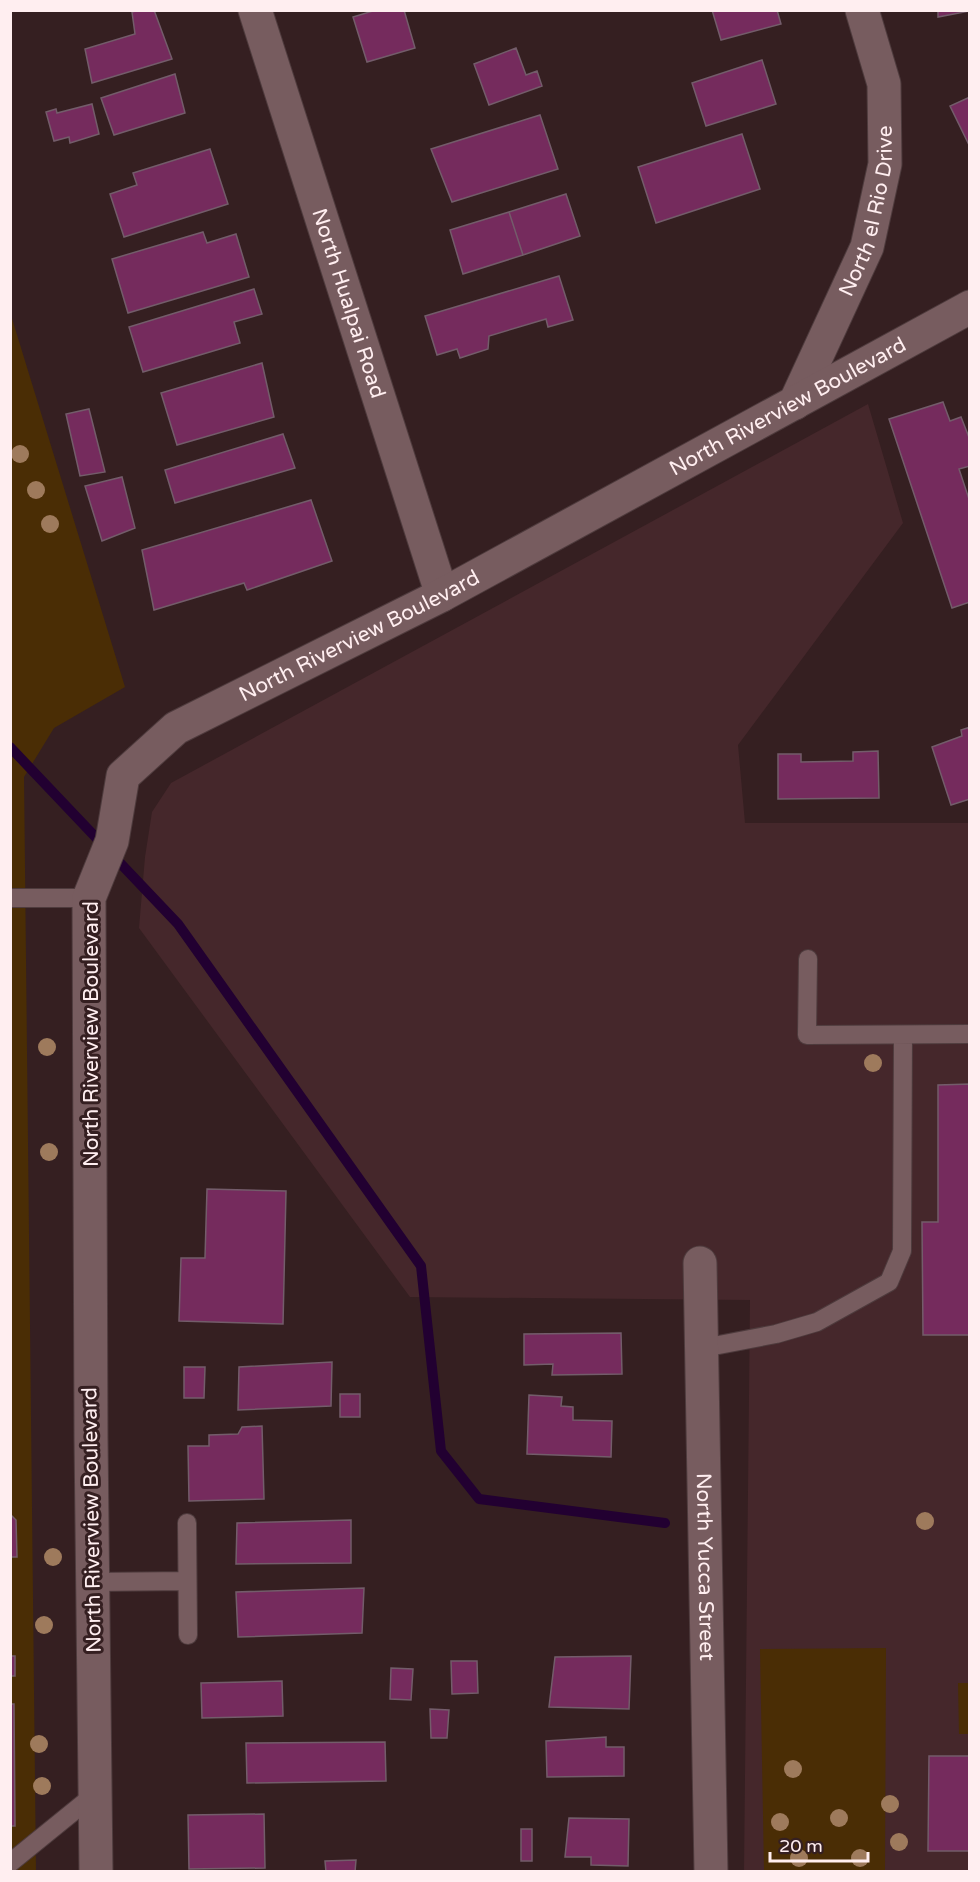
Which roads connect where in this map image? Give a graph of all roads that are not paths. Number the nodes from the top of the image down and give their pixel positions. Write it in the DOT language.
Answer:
graph roads {
  1 [pos="255,10"];
  2 [pos="862,10"];
  3 [pos="968,312"];
  4 [pos="795,403"];
  5 [pos="442,595"];
  6 [pos="10,898"];
  7 [pos="89,898"];
  8 [pos="808,959"];
  9 [pos="969,1034"];
  10 [pos="903,1035"];
  11 [pos="700,1263"];
  12 [pos="703,1348"];
  13 [pos="187,1524"];
  14 [pos="187,1581"];
  15 [pos="93,1582"];
  16 [pos="188,1635"];
  17 [pos="95,1794"];
  18 [pos="10,1863"];
  19 [pos="96,1872"];
  20 [pos="711,1872"];
  1 -- 5 [label="street, North Hualpai Road"];
  2 -- 4 [label="street, North el Rio Drive"];
  3 -- 4 [label="street, North Riverview Boulevard"];
  4 -- 5 [label="street, North Riverview Boulevard"];
  5 -- 7 [label="street, North Riverview Boulevard"];
  6 -- 7 [label="lane"];
  7 -- 15 [label="street, North Riverview Boulevard"];
  8 -- 10 [label="lane"];
  9 -- 10 [label="lane"];
  10 -- 12 [label="lane"];
  11 -- 12 [label="street, North Yucca Street"];
  12 -- 20 [label="street, North Yucca Street"];
  13 -- 14 [label="lane"];
  14 -- 15 [label="lane"];
  14 -- 16 [label="lane"];
  15 -- 17 [label="street, North Riverview Boulevard"];
  17 -- 18 [label="lane"];
  17 -- 19 [label="street, North Riverview Boulevard"];
}
